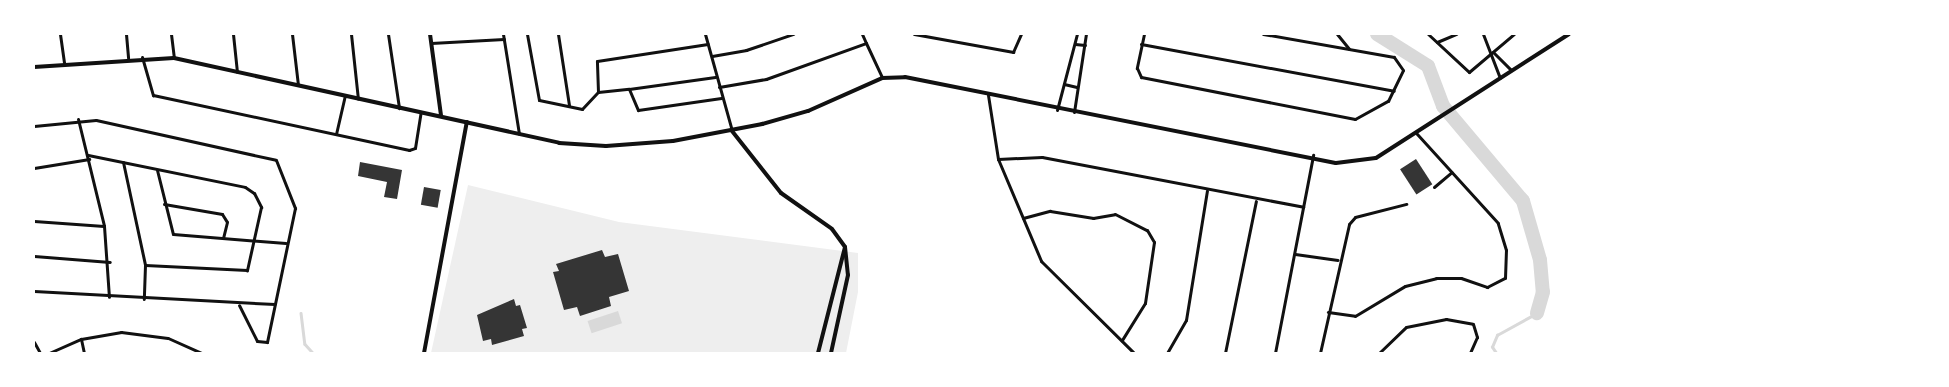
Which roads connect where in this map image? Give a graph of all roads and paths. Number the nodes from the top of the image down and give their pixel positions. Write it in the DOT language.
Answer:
graph roads {
  1 [pos="60,34"];
  2 [pos="126,34"];
  3 [pos="171,34"];
  4 [pos="232,34"];
  5 [pos="292,34"];
  6 [pos="351,34"];
  7 [pos="388,34"];
  8 [pos="430,34"];
  9 [pos="503,34"];
  10 [pos="527,34"];
  11 [pos="558,34"];
  12 [pos="705,34"];
  13 [pos="793,34"];
  14 [pos="862,34"];
  15 [pos="914,34"];
  16 [pos="1021,34"];
  17 [pos="1078,34"];
  18 [pos="1086,34"];
  19 [pos="1144,34"];
  20 [pos="1263,34"];
  21 [pos="1336,34"];
  22 [pos="1428,34"];
  23 [pos="1456,34"];
  24 [pos="1483,34"];
  25 [pos="1514,34"];
  26 [pos="1569,34"];
  27 [pos="469,36"];
  28 [pos="504,39"];
  29 [pos="1437,42"];
  30 [pos="431,43"];
  31 [pos="708,44"];
  32 [pos="866,44"];
  33 [pos="1075,44"];
  34 [pos="1141,44"];
  35 [pos="1085,46"];
  36 [pos="1349,49"];
  37 [pos="1493,52"];
  38 [pos="712,56"];
  39 [pos="142,57"];
  40 [pos="128,58"];
  41 [pos="174,58"];
  42 [pos="64,64"];
  43 [pos="34,67"];
  44 [pos="1511,70"];
  45 [pos="238,73"];
  46 [pos="715,78"];
  47 [pos="882,78"];
  48 [pos="1500,78"];
  49 [pos="1064,84"];
  50 [pos="298,86"];
  51 [pos="1077,86"];
  52 [pos="718,87"];
  53 [pos="630,89"];
  54 [pos="1394,91"];
  55 [pos="598,92"];
  56 [pos="988,95"];
  57 [pos="345,96"];
  58 [pos="721,98"];
  59 [pos="358,100"];
  60 [pos="569,105"];
  61 [pos="400,108"];
  62 [pos="1057,110"];
  63 [pos="421,111"];
  64 [pos="1074,112"];
  65 [pos="441,115"];
  66 [pos="78,119"];
  67 [pos="466,122"];
  68 [pos="34,126"];
  69 [pos="732,131"];
  70 [pos="1416,133"];
  71 [pos="336,134"];
  72 [pos="519,134"];
  73 [pos="88,155"];
  74 [pos="1312,156"];
  75 [pos="89,159"];
  76 [pos="998,160"];
  77 [pos="123,162"];
  78 [pos="34,168"];
  79 [pos="157,170"];
  80 [pos="1452,172"];
  81 [pos="1434,187"];
  82 [pos="1207,192"];
  83 [pos="1256,201"];
  84 [pos="164,204"];
  85 [pos="1406,204"];
  86 [pos="1303,206"];
  87 [pos="1023,218"];
  88 [pos="34,221"];
  89 [pos="104,226"];
  90 [pos="223,238"];
  91 [pos="256,242"];
  92 [pos="286,243"];
  93 [pos="845,247"];
  94 [pos="1295,254"];
  95 [pos="34,256"];
  96 [pos="1338,260"];
  97 [pos="110,262"];
  98 [pos="144,265"];
  99 [pos="34,291"];
  100 [pos="108,296"];
  101 [pos="144,298"];
  102 [pos="240,304"];
  103 [pos="275,304"];
  104 [pos="1328,312"];
  105 [pos="81,339"];
  106 [pos="1122,340"];
  107 [pos="34,342"];
  108 [pos="40,353"];
  109 [pos="49,353"];
  110 [pos="84,353"];
  111 [pos="202,353"];
  112 [pos="424,353"];
  113 [pos="818,353"];
  114 [pos="831,353"];
  115 [pos="1134,353"];
  116 [pos="1166,353"];
  117 [pos="1225,353"];
  118 [pos="1275,353"];
  119 [pos="1320,353"];
  120 [pos="1379,353"];
  121 [pos="1470,353"];
  1 -- 42 [label="street"];
  2 -- 40 [label="street"];
  3 -- 41 [label="street"];
  4 -- 45 [label="street"];
  5 -- 50 [label="street"];
  6 -- 59 [label="street"];
  7 -- 61 [label="street"];
  8 -- 30 [label="street"];
  9 -- 28 [label="street"];
  10 -- 60 [label="street"];
  11 -- 60 [label="street"];
  12 -- 31 [label="street"];
  13 -- 38 [label="street"];
  14 -- 32 [label="street"];
  15 -- 16 [label="street"];
  17 -- 33 [label="street"];
  18 -- 35 [label="street"];
  19 -- 34 [label="street"];
  20 -- 36 [label="street"];
  21 -- 36 [label="street"];
  22 -- 29 [label="street"];
  23 -- 29 [label="street"];
  24 -- 37 [label="street"];
  25 -- 37 [label="street"];
  26 -- 44 [label="street"];
  27 -- 28 [label="street"];
  27 -- 30 [label="street"];
  28 -- 72 [label="street"];
  29 -- 37 [label="street"];
  30 -- 65 [label="street"];
  31 -- 38 [label="street"];
  31 -- 55 [label="street"];
  32 -- 47 [label="street"];
  32 -- 52 [label="street"];
  33 -- 35 [label="street"];
  33 -- 49 [label="street"];
  34 -- 54 [label="street"];
  34 -- 54 [label="street"];
  35 -- 51 [label="street"];
  36 -- 54 [label="street"];
  37 -- 44 [label="street"];
  37 -- 48 [label="street"];
  38 -- 46 [label="street"];
  39 -- 40 [label="street"];
  39 -- 41 [label="street"];
  39 -- 71 [label="street"];
  40 -- 42 [label="street"];
  41 -- 45 [label="street"];
  42 -- 43 [label="street"];
  44 -- 48 [label="street"];
  45 -- 50 [label="street"];
  46 -- 52 [label="street"];
  46 -- 53 [label="street"];
  47 -- 56 [label="street"];
  47 -- 69 [label="street"];
  48 -- 70 [label="street"];
  49 -- 51 [label="street"];
  49 -- 62 [label="street"];
  50 -- 57 [label="street"];
  51 -- 64 [label="street"];
  52 -- 58 [label="street"];
  53 -- 55 [label="street"];
  53 -- 58 [label="street"];
  55 -- 60 [label="street"];
  56 -- 62 [label="street"];
  56 -- 76 [label="street"];
  57 -- 59 [label="street"];
  57 -- 71 [label="street"];
  58 -- 69 [label="street"];
  59 -- 61 [label="street"];
  61 -- 63 [label="street"];
  62 -- 64 [label="street"];
  63 -- 65 [label="street"];
  63 -- 71 [label="street"];
  64 -- 74 [label="street"];
  65 -- 67 [label="street"];
  66 -- 68 [label="street"];
  66 -- 73 [label="street"];
  66 -- 92 [label="street"];
  67 -- 72 [label="street"];
  67 -- 112 [label="street"];
  69 -- 72 [label="street"];
  69 -- 93 [label="street"];
  70 -- 74 [label="street"];
  70 -- 80 [label="street"];
  73 -- 75 [label="street"];
  73 -- 77 [label="street"];
  74 -- 86 [label="street"];
  75 -- 78 [label="street"];
  75 -- 89 [label="street"];
  76 -- 82 [label="street"];
  76 -- 87 [label="street"];
  77 -- 79 [label="street"];
  77 -- 98 [label="street"];
  79 -- 84 [label="street"];
  79 -- 91 [label="street"];
  80 -- 81 [label="street"];
  80 -- 104 [label="street"];
  82 -- 83 [label="street"];
  82 -- 116 [label="street"];
  83 -- 86 [label="street"];
  83 -- 117 [label="street"];
  84 -- 90 [label="street"];
  84 -- 90 [label="street"];
  85 -- 96 [label="street"];
  86 -- 94 [label="street"];
  87 -- 106 [label="street"];
  87 -- 106 [label="street"];
  88 -- 89 [label="street"];
  89 -- 97 [label="street"];
  90 -- 91 [label="street"];
  91 -- 92 [label="street"];
  91 -- 98 [label="street"];
  92 -- 103 [label="street"];
  93 -- 113 [label="street"];
  93 -- 114 [label="street"];
  94 -- 96 [label="street"];
  94 -- 118 [label="street"];
  95 -- 97 [label="street"];
  96 -- 104 [label="street"];
  97 -- 100 [label="street"];
  98 -- 101 [label="street"];
  99 -- 100 [label="street"];
  100 -- 101 [label="street"];
  101 -- 102 [label="street"];
  102 -- 103 [label="street"];
  102 -- 103 [label="street"];
  104 -- 119 [label="street"];
  105 -- 109 [label="street"];
  105 -- 110 [label="street"];
  105 -- 111 [label="street"];
  106 -- 115 [label="street"];
  107 -- 108 [label="street"];
  120 -- 121 [label="street"];
}
